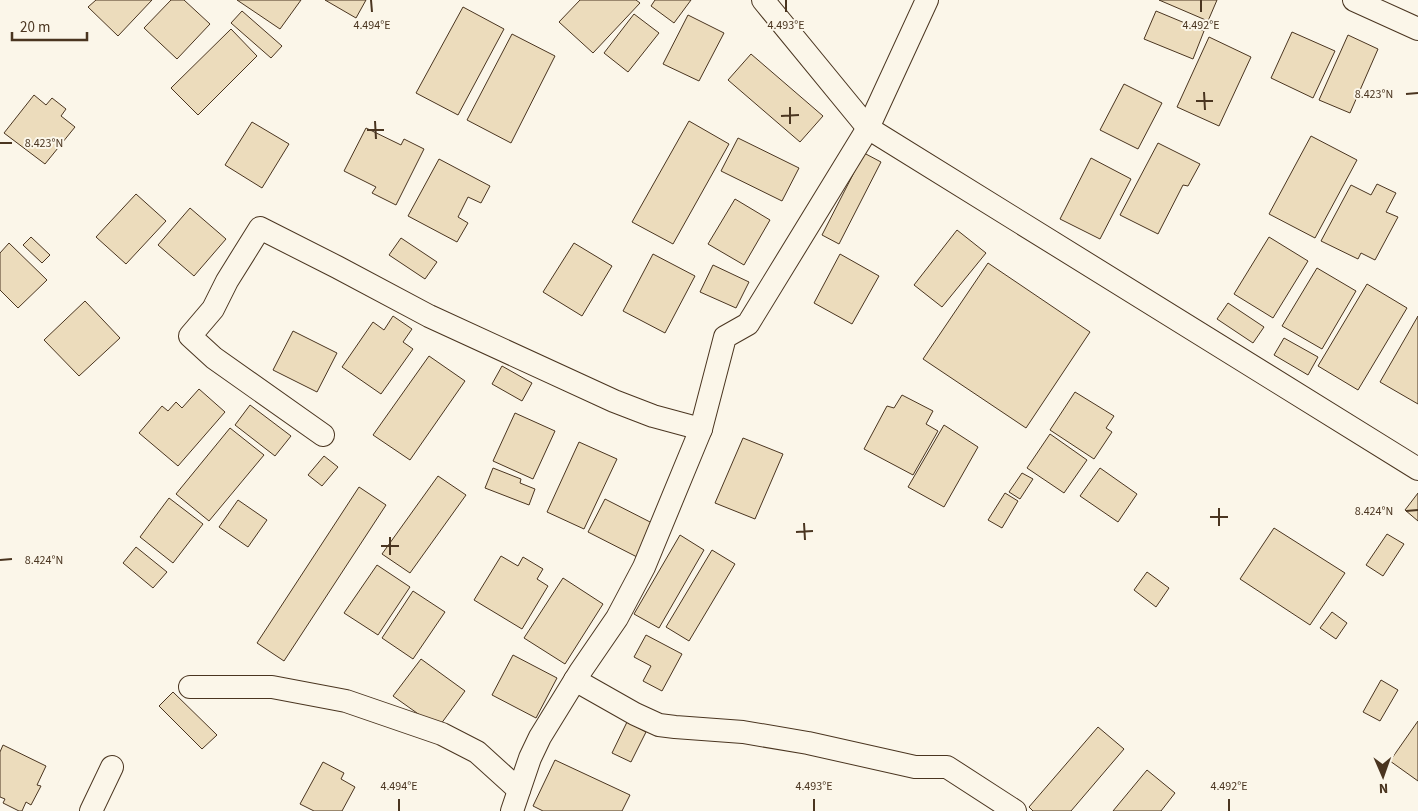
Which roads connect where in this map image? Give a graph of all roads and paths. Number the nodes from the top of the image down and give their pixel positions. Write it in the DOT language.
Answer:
graph roads {
  1 [pos="762,0"];
  2 [pos="927,0"];
  3 [pos="1354,0"];
  4 [pos="1418,29"];
  5 [pos="868,128"];
  6 [pos="700,429"];
  7 [pos="323,435"];
  8 [pos="1418,469"];
  9 [pos="575,680"];
  10 [pos="190,687"];
  11 [pos="112,766"];
  12 [pos="519,790"];
  13 [pos="91,811"];
  14 [pos="512,811"];
  15 [pos="1015,811"];
  1 -- 5 [label="street"];
  2 -- 5 [label="street"];
  3 -- 4 [label="street"];
  5 -- 6 [label="street"];
  5 -- 8 [label="street"];
  6 -- 7 [label="street"];
  6 -- 9 [label="street"];
  9 -- 12 [label="street"];
  9 -- 15 [label="street"];
  10 -- 12 [label="street"];
  11 -- 13 [label="street"];
  12 -- 14 [label="street"];
}
